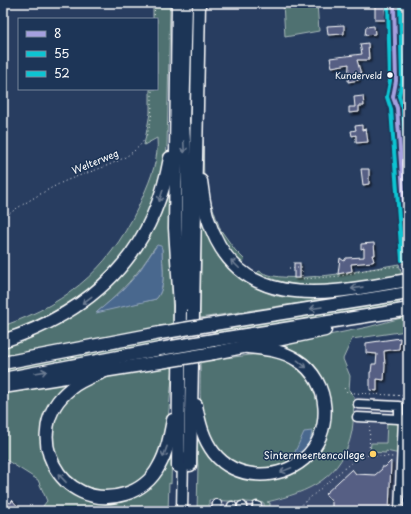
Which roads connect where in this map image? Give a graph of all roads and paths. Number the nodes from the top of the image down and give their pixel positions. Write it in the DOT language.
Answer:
graph roads {
  1 [pos="155,3"];
  2 [pos="178,3"];
  3 [pos="187,3"];
  4 [pos="199,3"];
  5 [pos="394,3"];
  6 [pos="154,18"];
  7 [pos="152,90"];
  8 [pos="176,117"];
  9 [pos="196,150"];
  10 [pos="3,218"];
  11 [pos="408,260"];
  12 [pos="408,265"];
  13 [pos="289,268"];
  14 [pos="408,280"];
  15 [pos="402,294"];
  16 [pos="400,311"];
  17 [pos="3,341"];
  18 [pos="248,347"];
  19 [pos="3,363"];
  20 [pos="105,371"];
  21 [pos="192,378"];
  22 [pos="3,379"];
  23 [pos="3,387"];
  24 [pos="344,388"];
  25 [pos="179,391"];
  26 [pos="408,396"];
  27 [pos="358,404"];
  28 [pos="357,417"];
  29 [pos="371,417"];
  30 [pos="403,419"];
  31 [pos="369,455"];
  32 [pos="401,458"];
  33 [pos="184,465"];
  34 [pos="177,511"];
  35 [pos="182,511"];
  36 [pos="189,511"];
  37 [pos="286,511"];
  38 [pos="399,511"];
  1 -- 6 [label="path"];
  2 -- 8 [label="highway"];
  3 -- 35 [label="main road, one-way"];
  4 -- 9 [label="highway"];
  5 -- 11 [label="street"];
  7 -- 10 [label="path, Welterweg"];
  8 -- 17 [label="highway, one-way"];
  8 -- 25 [label="highway"];
  14 -- 9 [label="highway, one-way, bridge"];
  9 -- 21 [label="highway"];
  12 -- 13 [label="path"];
  15 -- 19 [label="highway, one-way, bridge"];
  16 -- 18 [label="highway"];
  22 -- 16 [label="highway, one-way, bridge"];
  18 -- 20 [label="highway, bridge"];
  18 -- 21 [label="highway, one-way"];
  20 -- 23 [label="highway"];
  25 -- 20 [label="highway, one-way"];
  21 -- 33 [label="highway"];
  24 -- 26 [label="path"];
  25 -- 33 [label="highway"];
  27 -- 30 [label="street"];
  28 -- 29 [label="street"];
  29 -- 30 [label="street"];
  29 -- 31 [label="path"];
  30 -- 32 [label="street"];
  31 -- 32 [label="path"];
  31 -- 37 [label="path"];
  32 -- 38 [label="street"];
  33 -- 34 [label="main road"];
  33 -- 36 [label="main road"];
}
